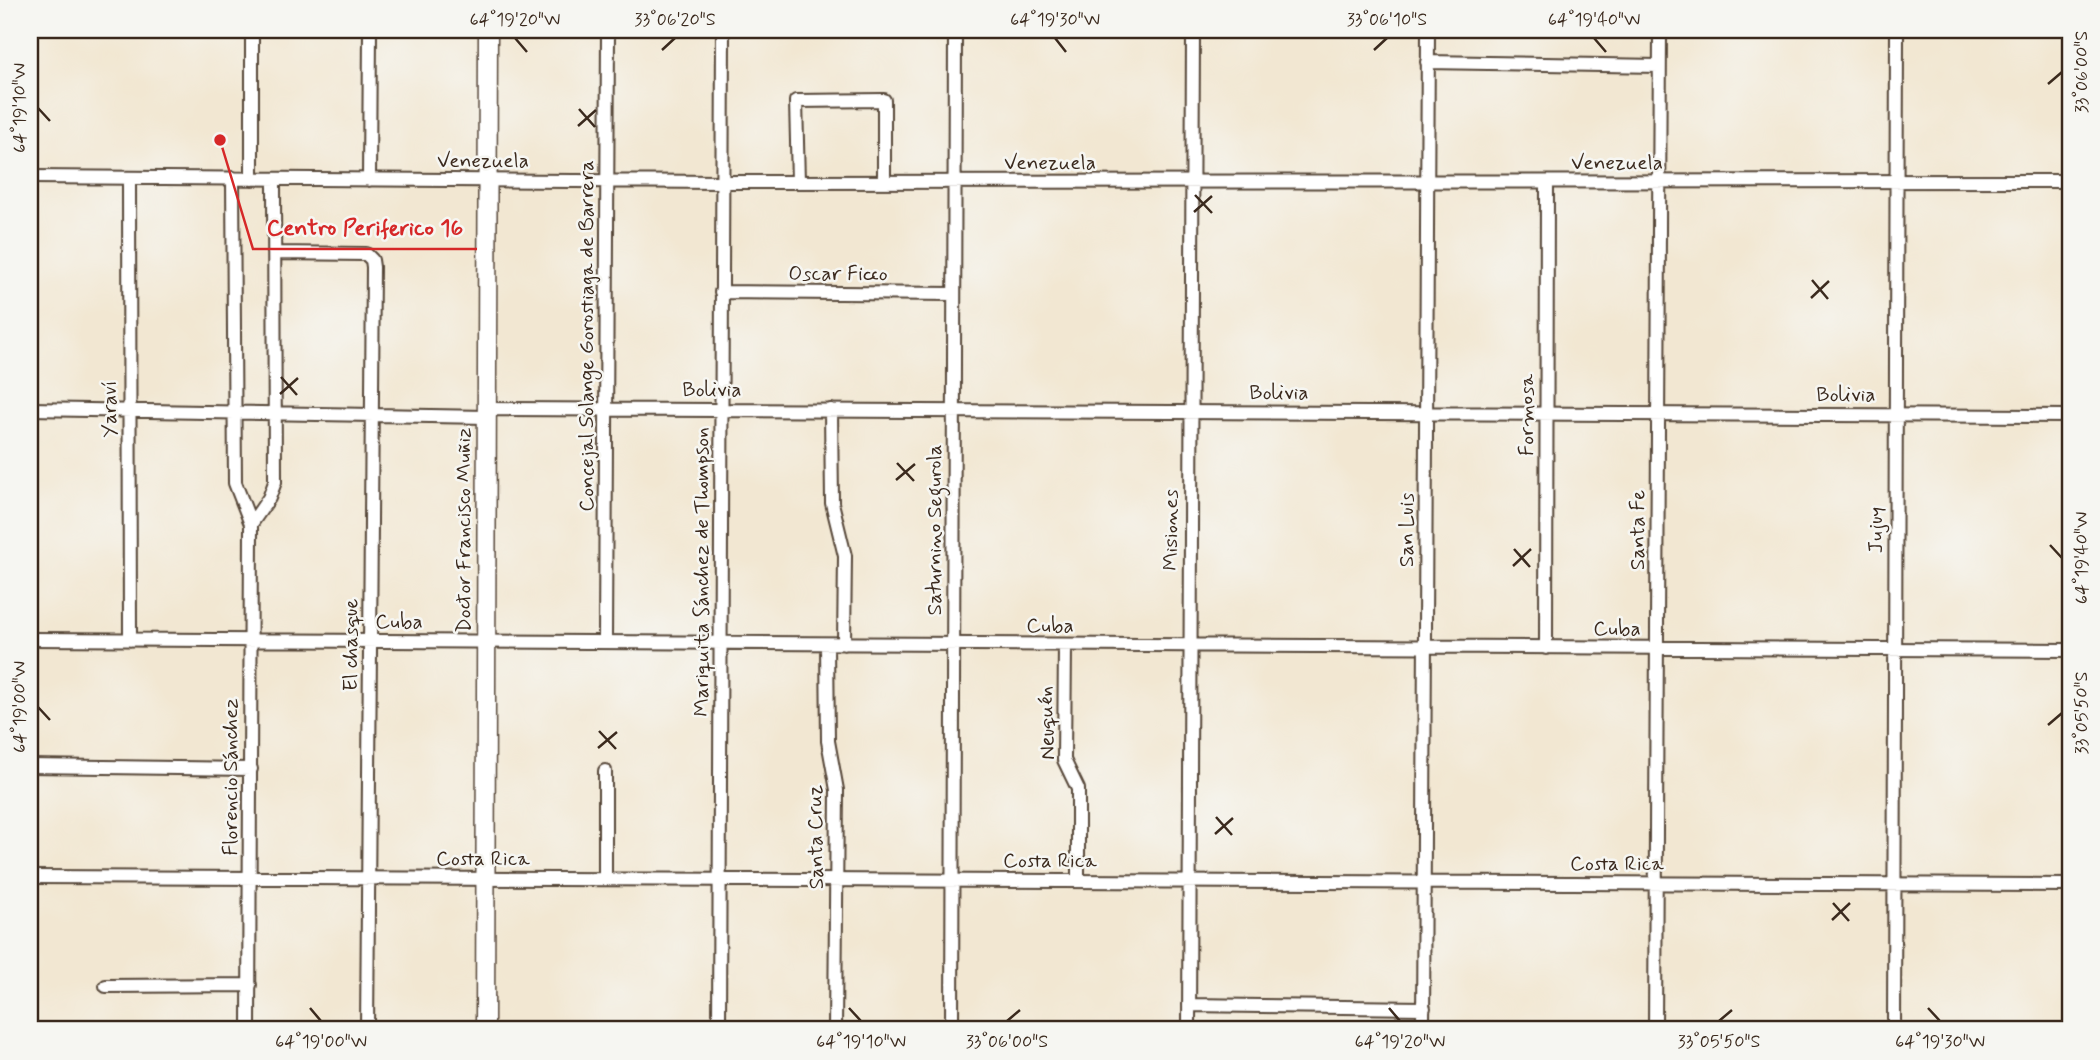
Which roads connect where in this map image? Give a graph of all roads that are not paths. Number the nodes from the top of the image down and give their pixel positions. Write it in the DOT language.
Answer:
graph roads {
  1 [pos="252,30"];
  2 [pos="370,30"];
  3 [pos="488,30"];
  4 [pos="608,30"];
  5 [pos="723,30"];
  6 [pos="955,30"];
  7 [pos="1194,30"];
  8 [pos="1428,30"];
  9 [pos="1660,30"];
  10 [pos="1897,30"];
  11 [pos="1427,62"];
  12 [pos="1659,66"];
  13 [pos="30,177"];
  14 [pos="129,178"];
  15 [pos="233,178"];
  16 [pos="252,178"];
  17 [pos="274,179"];
  18 [pos="369,180"];
  19 [pos="1896,180"];
  20 [pos="488,181"];
  21 [pos="607,181"];
  22 [pos="2070,181"];
  23 [pos="799,182"];
  24 [pos="884,182"];
  25 [pos="722,183"];
  26 [pos="955,183"];
  27 [pos="1194,183"];
  28 [pos="1428,183"];
  29 [pos="1547,183"];
  30 [pos="1660,183"];
  31 [pos="274,253"];
  32 [pos="721,292"];
  33 [pos="954,294"];
  34 [pos="30,409"];
  35 [pos="606,409"];
  36 [pos="722,410"];
  37 [pos="831,410"];
  38 [pos="130,411"];
  39 [pos="954,411"];
  40 [pos="233,412"];
  41 [pos="1190,412"];
  42 [pos="275,413"];
  43 [pos="487,413"];
  44 [pos="1427,413"];
  45 [pos="1546,413"];
  46 [pos="1658,414"];
  47 [pos="371,415"];
  48 [pos="1896,415"];
  49 [pos="2070,416"];
  50 [pos="251,524"];
  51 [pos="30,639"];
  52 [pos="130,640"];
  53 [pos="250,640"];
  54 [pos="370,641"];
  55 [pos="486,642"];
  56 [pos="605,642"];
  57 [pos="721,643"];
  58 [pos="827,644"];
  59 [pos="844,644"];
  60 [pos="954,644"];
  61 [pos="1065,645"];
  62 [pos="1189,646"];
  63 [pos="1425,647"];
  64 [pos="1546,648"];
  65 [pos="1657,648"];
  66 [pos="1895,649"];
  67 [pos="2070,650"];
  68 [pos="30,766"];
  69 [pos="251,769"];
  70 [pos="606,771"];
  71 [pos="30,877"];
  72 [pos="251,878"];
  73 [pos="368,878"];
  74 [pos="487,878"];
  75 [pos="605,879"];
  76 [pos="721,879"];
  77 [pos="836,879"];
  78 [pos="953,880"];
  79 [pos="1077,881"];
  80 [pos="1189,881"];
  81 [pos="1424,882"];
  82 [pos="1655,884"];
  83 [pos="1895,885"];
  84 [pos="2070,885"];
  85 [pos="250,985"];
  86 [pos="106,986"];
  87 [pos="1189,1005"];
  88 [pos="1424,1008"];
  89 [pos="249,1030"];
  90 [pos="367,1030"];
  91 [pos="485,1030"];
  92 [pos="719,1030"];
  93 [pos="835,1030"];
  94 [pos="953,1030"];
  95 [pos="1189,1030"];
  96 [pos="1423,1030"];
  97 [pos="1655,1030"];
  98 [pos="1894,1030"];
  1 -- 16 [label="street"];
  2 -- 18 [label="street"];
  3 -- 20 [label="main road, Doctor Francisco Muñiz"];
  4 -- 21 [label="street, Concejal Solange Gorostiaga de Barrera"];
  5 -- 25 [label="street, Mariquita Sánchez de Thompson"];
  6 -- 26 [label="street, Saturnino Segurola"];
  7 -- 27 [label="street, Misiones"];
  8 -- 11 [label="street, San Luis"];
  9 -- 12 [label="street, Santa Fe"];
  10 -- 19 [label="street, Jujuy"];
  11 -- 12 [label="street"];
  11 -- 28 [label="street, San Luis"];
  12 -- 30 [label="street, Santa Fe"];
  13 -- 14 [label="street, Venezuela"];
  14 -- 15 [label="street, Venezuela"];
  14 -- 38 [label="street, Yaraví"];
  15 -- 16 [label="street, Venezuela"];
  15 -- 40 [label="street, Florencio Sánchez"];
  16 -- 17 [label="street, Venezuela"];
  17 -- 18 [label="street, Venezuela"];
  17 -- 31 [label="street"];
  18 -- 20 [label="street, Venezuela"];
  19 -- 22 [label="street, Venezuela"];
  19 -- 30 [label="street, Venezuela"];
  19 -- 48 [label="street, Jujuy"];
  20 -- 21 [label="street, Venezuela"];
  20 -- 43 [label="main road, Doctor Francisco Muñiz"];
  21 -- 25 [label="street, Venezuela"];
  21 -- 35 [label="street, Concejal Solange Gorostiaga de Barrera"];
  23 -- 24 [label="street, Venezuela"];
  23 -- 24 [label="street"];
  23 -- 25 [label="street, Venezuela"];
  24 -- 26 [label="street, Venezuela"];
  25 -- 32 [label="street, Mariquita Sánchez de Thompson"];
  26 -- 27 [label="street, Venezuela"];
  26 -- 33 [label="street, Saturnino Segurola"];
  27 -- 28 [label="street, Venezuela"];
  27 -- 41 [label="street, Misiones"];
  28 -- 29 [label="street, Venezuela"];
  28 -- 44 [label="street, San Luis"];
  29 -- 30 [label="street, Venezuela"];
  29 -- 45 [label="street, Formosa"];
  30 -- 46 [label="street, Santa Fe"];
  31 -- 42 [label="street"];
  31 -- 47 [label="street, El chasque"];
  32 -- 33 [label="street, Oscar Ficco"];
  32 -- 36 [label="street, Mariquita Sánchez de Thompson"];
  33 -- 39 [label="street, Saturnino Segurola"];
  34 -- 38 [label="street, Bolivia"];
  35 -- 36 [label="street, Bolivia"];
  35 -- 43 [label="street, Bolivia"];
  35 -- 56 [label="street, Concejal Solange Gorostiaga de Barrera"];
  36 -- 37 [label="street, Bolivia"];
  36 -- 57 [label="street, Mariquita Sánchez de Thompson"];
  37 -- 39 [label="street, Bolivia"];
  37 -- 59 [label="street"];
  38 -- 40 [label="street, Bolivia"];
  38 -- 52 [label="street, Yaraví"];
  39 -- 41 [label="street, Bolivia"];
  39 -- 60 [label="street, Saturnino Segurola"];
  40 -- 42 [label="street, Bolivia"];
  40 -- 50 [label="street, Florencio Sánchez"];
  41 -- 44 [label="street, Bolivia"];
  41 -- 62 [label="street, Misiones"];
  42 -- 47 [label="street, Bolivia"];
  42 -- 50 [label="street"];
  43 -- 47 [label="street, Bolivia"];
  43 -- 55 [label="main road, Doctor Francisco Muñiz"];
  44 -- 45 [label="street, Bolivia"];
  44 -- 63 [label="street, San Luis"];
  45 -- 46 [label="street, Bolivia"];
  45 -- 64 [label="street, Formosa"];
  46 -- 48 [label="street, Bolivia"];
  46 -- 65 [label="street, Santa Fe"];
  47 -- 54 [label="street, El chasque"];
  48 -- 49 [label="street, Bolivia"];
  48 -- 66 [label="street, Jujuy"];
  50 -- 53 [label="street, Florencio Sánchez"];
  51 -- 52 [label="street, Cuba"];
  52 -- 53 [label="street, Cuba"];
  53 -- 54 [label="street, Cuba"];
  53 -- 69 [label="street, Florencio Sánchez"];
  54 -- 55 [label="street, Cuba"];
  54 -- 73 [label="street, El chasque"];
  55 -- 56 [label="street, Cuba"];
  55 -- 74 [label="main road, Doctor Francisco Muñiz"];
  56 -- 57 [label="street, Cuba"];
  57 -- 58 [label="street, Cuba"];
  57 -- 76 [label="street, Mariquita Sánchez de Thompson"];
  58 -- 59 [label="street, Cuba"];
  58 -- 77 [label="street, Santa Cruz"];
  59 -- 60 [label="street, Cuba"];
  60 -- 61 [label="street, Cuba"];
  60 -- 78 [label="street, Saturnino Segurola"];
  61 -- 62 [label="street, Cuba"];
  61 -- 79 [label="street, Neuquén"];
  62 -- 63 [label="street, Cuba"];
  62 -- 80 [label="street, Misiones"];
  63 -- 64 [label="street, Cuba"];
  63 -- 81 [label="street, San Luis"];
  64 -- 65 [label="street, Cuba"];
  65 -- 66 [label="street, Cuba"];
  65 -- 82 [label="street, Santa Fe"];
  66 -- 67 [label="street, Cuba"];
  66 -- 83 [label="street, Jujuy"];
  68 -- 69 [label="street"];
  69 -- 72 [label="street, Florencio Sánchez"];
  70 -- 75 [label="street"];
  71 -- 72 [label="street, Costa Rica"];
  72 -- 73 [label="street, Costa Rica"];
  72 -- 85 [label="street, Florencio Sánchez"];
  73 -- 74 [label="street, Costa Rica"];
  73 -- 90 [label="street, El chasque"];
  74 -- 75 [label="street, Costa Rica"];
  74 -- 91 [label="main road, Doctor Francisco Muñiz"];
  75 -- 76 [label="street, Costa Rica"];
  76 -- 77 [label="street, Costa Rica"];
  76 -- 92 [label="street, Mariquita Sánchez de Thompson"];
  77 -- 78 [label="street, Costa Rica"];
  77 -- 93 [label="street, Santa Cruz"];
  78 -- 79 [label="street, Costa Rica"];
  78 -- 94 [label="street, Saturnino Segurola"];
  79 -- 80 [label="street, Costa Rica"];
  80 -- 81 [label="street, Costa Rica"];
  80 -- 87 [label="street, Misiones"];
  81 -- 82 [label="street, Costa Rica"];
  81 -- 88 [label="street, San Luis"];
  82 -- 83 [label="street, Costa Rica"];
  82 -- 97 [label="street, Santa Fe"];
  83 -- 84 [label="street, Costa Rica"];
  83 -- 98 [label="street, Jujuy"];
  85 -- 86 [label="street"];
  85 -- 89 [label="street, Florencio Sánchez"];
  87 -- 88 [label="street"];
  87 -- 95 [label="street, Misiones"];
  88 -- 96 [label="street, San Luis"];
}
